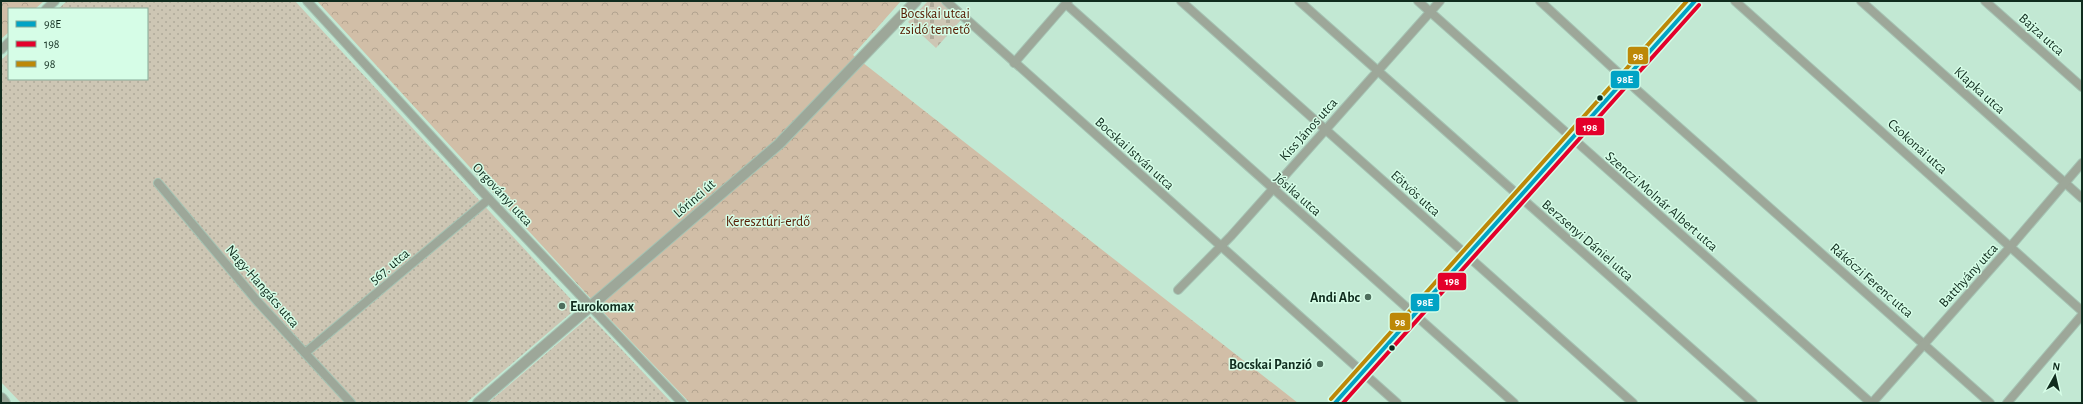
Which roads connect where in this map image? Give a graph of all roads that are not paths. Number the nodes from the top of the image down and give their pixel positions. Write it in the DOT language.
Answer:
graph roads {
  1 [pos="307,1"];
  2 [pos="916,1"];
  3 [pos="946,1"];
  4 [pos="1181,1"];
  5 [pos="1299,1"];
  6 [pos="1418,1"];
  7 [pos="1440,1"];
  8 [pos="1540,1"];
  9 [pos="1695,1"];
  10 [pos="1735,1"];
  11 [pos="1861,1"];
  12 [pos="1985,1"];
  13 [pos="1067,2"];
  14 [pos="1430,12"];
  15 [pos="1014,63"];
  16 [pos="1378,70"];
  17 [pos="1625,79"];
  18 [pos="2082,87"];
  19 [pos="1325,128"];
  20 [pos="1572,138"];
  21 [pos="2082,163"];
  22 [pos="2065,182"];
  23 [pos="158,183"];
  24 [pos="1272,189"];
  25 [pos="1520,197"];
  26 [pos="489,198"];
  27 [pos="2082,198"];
  28 [pos="1220,246"];
  29 [pos="2012,246"];
  30 [pos="1467,256"];
  31 [pos="1178,290"];
  32 [pos="590,306"];
  33 [pos="2082,311"];
  34 [pos="1415,314"];
  35 [pos="2082,315"];
  36 [pos="1925,344"];
  37 [pos="305,353"];
  38 [pos="1362,373"];
  39 [pos="1,399"];
  40 [pos="4,403"];
  41 [pos="351,403"];
  42 [pos="478,403"];
  43 [pos="682,403"];
  44 [pos="1335,403"];
  45 [pos="1397,403"];
  46 [pos="1514,403"];
  47 [pos="1633,403"];
  48 [pos="1753,403"];
  49 [pos="1872,403"];
  50 [pos="1990,403"];
  51 [pos="2007,403"];
  1 -- 26 [label="street, Orgoványi utca"];
  2 -- 32 [label="street, Lőrinci út"];
  3 -- 15 [label="street, Bocskai István utca"];
  4 -- 19 [label="street, Eötvös utca"];
  5 -- 16 [label="street, Berzsenyi Dániel utca"];
  6 -- 14 [label="street, Szenczi Molnár Albert utca"];
  7 -- 14 [label="street, Kiss János utca"];
  8 -- 17 [label="street, Rákóczi Ferenc utca"];
  9 -- 17 [label="street"];
  10 -- 29 [label="street, Csokonai utca"];
  11 -- 22 [label="street, Klapka utca"];
  12 -- 18 [label="street, Bajza utca"];
  13 -- 15 [label="street"];
  13 -- 24 [label="street, Jósika utca"];
  14 -- 16 [label="street, Kiss János utca"];
  14 -- 20 [label="street, Szenczi Molnár Albert utca"];
  15 -- 28 [label="street, Bocskai István utca"];
  16 -- 19 [label="street, Kiss János utca"];
  16 -- 25 [label="street, Berzsenyi Dániel utca"];
  17 -- 20 [label="street"];
  17 -- 36 [label="street, Rákóczi Ferenc utca"];
  19 -- 24 [label="street, Kiss János utca"];
  19 -- 30 [label="street, Eötvös utca"];
  20 -- 25 [label="street"];
  20 -- 49 [label="street, Szenczi Molnár Albert utca"];
  21 -- 22 [label="street, Batthyány utca"];
  22 -- 27 [label="street, Klapka utca"];
  22 -- 29 [label="street, Batthyány utca"];
  23 -- 37 [label="street, Nagy-Hangács utca"];
  24 -- 28 [label="street, Kiss János utca"];
  24 -- 34 [label="street, Jósika utca"];
  25 -- 30 [label="street"];
  25 -- 48 [label="street, Berzsenyi Dániel utca"];
  26 -- 32 [label="street, Orgoványi utca"];
  26 -- 37 [label="street, 567. utca"];
  28 -- 31 [label="street, Kiss János utca"];
  28 -- 38 [label="street, Bocskai István utca"];
  29 -- 33 [label="street, Csokonai utca"];
  29 -- 36 [label="street, Batthyány utca"];
  30 -- 34 [label="street"];
  30 -- 47 [label="street, Eötvös utca"];
  32 -- 42 [label="street, Lőrinci út"];
  32 -- 43 [label="street, Orgoványi utca"];
  34 -- 38 [label="street"];
  34 -- 46 [label="street, Jósika utca"];
  35 -- 51 [label="street"];
  36 -- 49 [label="street, Batthyány utca"];
  36 -- 50 [label="street, Rákóczi Ferenc utca"];
  37 -- 41 [label="street, Nagy-Hangács utca"];
  38 -- 44 [label="street"];
  38 -- 45 [label="street, Bocskai István utca"];
  39 -- 40 [label="main road"];
}
